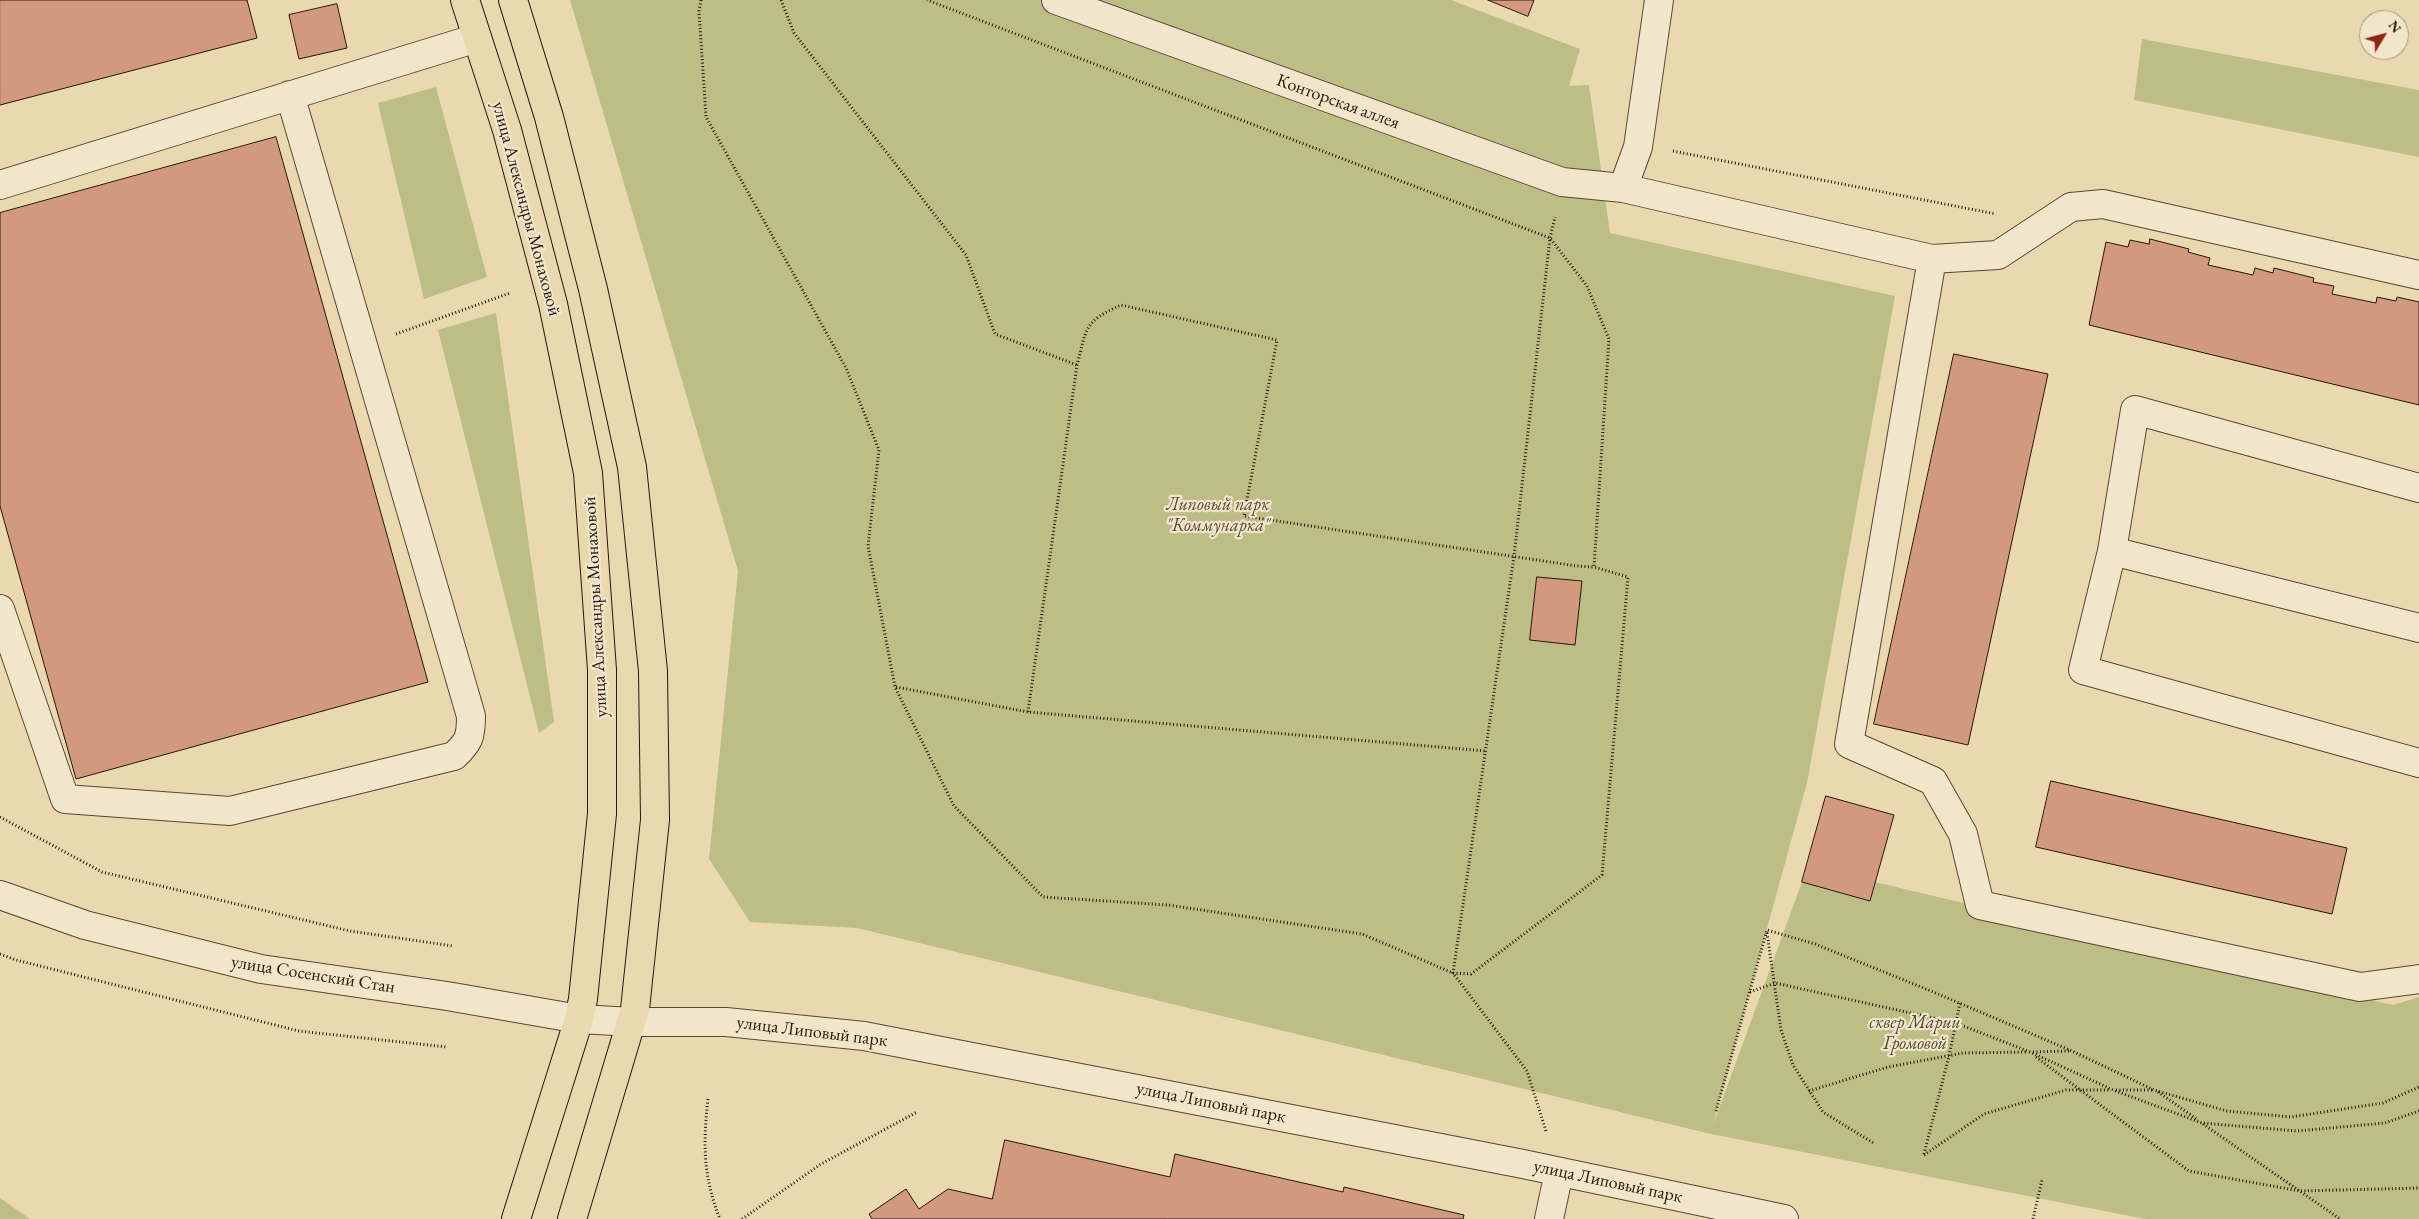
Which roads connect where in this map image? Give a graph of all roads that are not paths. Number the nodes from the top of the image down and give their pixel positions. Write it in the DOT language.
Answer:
graph roads {
  1 [pos="464,0"];
  2 [pos="513,0"];
  3 [pos="1056,0"];
  4 [pos="1659,0"];
  5 [pos="477,38"];
  6 [pos="290,95"];
  7 [pos="0,185"];
  8 [pos="1623,188"];
  9 [pos="1932,259"];
  10 [pos="2419,275"];
  11 [pos="2419,488"];
  12 [pos="2112,551"];
  13 [pos="0,609"];
  14 [pos="2419,628"];
  15 [pos="2419,763"];
  16 [pos="0,895"];
  17 [pos="2419,979"];
  18 [pos="579,1019"];
  19 [pos="633,1022"];
  20 [pos="1559,1172"];
  21 [pos="516,1219"];
  22 [pos="572,1219"];
  23 [pos="1549,1219"];
  24 [pos="1784,1219"];
  1 -- 5 [label="main road, улица Александры Монаховой"];
  2 -- 19 [label="main road"];
  3 -- 8 [label="street, Конторская аллея"];
  4 -- 8 [label="street"];
  5 -- 6 [label="street"];
  5 -- 18 [label="main road, улица Александры Монаховой"];
  6 -- 7 [label="street"];
  6 -- 13 [label="street"];
  8 -- 9 [label="street, Конторская аллея"];
  9 -- 10 [label="street, Конторская аллея"];
  9 -- 17 [label="street"];
  11 -- 12 [label="street"];
  12 -- 14 [label="street"];
  12 -- 15 [label="street"];
  16 -- 18 [label="street, улица Сосенский Стан"];
  18 -- 19 [label="street, улица Сосенский Стан"];
  18 -- 21 [label="main road, улица Александры Монаховой"];
  19 -- 20 [label="street, улица Липовый парк"];
  19 -- 22 [label="main road"];
  20 -- 23 [label="street"];
  20 -- 24 [label="street, улица Липовый парк"];
}
